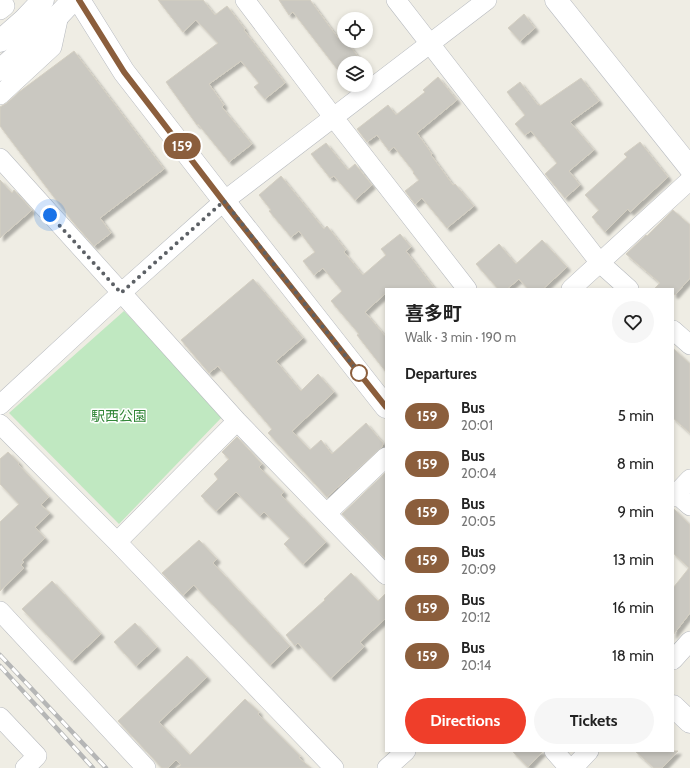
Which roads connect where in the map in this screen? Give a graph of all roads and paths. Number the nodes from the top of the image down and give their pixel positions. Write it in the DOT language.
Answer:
graph roads {
  1 [pos="1,0"];
  2 [pos="43,0"];
  3 [pos="79,0"];
  4 [pos="245,0"];
  5 [pos="396,0"];
  6 [pos="487,0"];
  7 [pos="556,0"];
  8 [pos="66,7"];
  9 [pos="0,10"];
  10 [pos="0,41"];
  11 [pos="429,44"];
  12 [pos="0,70"];
  13 [pos="0,95"];
  14 [pos="334,118"];
  15 [pos="0,158"];
  16 [pos="690,169"];
  17 [pos="224,201"];
  18 [pos="600,263"];
  19 [pos="466,288"];
  20 [pos="572,288"];
  21 [pos="628,288"];
  22 [pos="121,293"];
  23 [pos="674,331"];
  24 [pos="690,345"];
  25 [pos="0,405"];
  26 [pos="385,406"];
  27 [pos="237,421"];
  28 [pos="0,424"];
  29 [pos="385,458"];
  30 [pos="690,479"];
  31 [pos="674,494"];
  32 [pos="690,506"];
  33 [pos="327,513"];
  34 [pos="117,542"];
  35 [pos="385,574"];
  36 [pos="0,611"];
  37 [pos="690,641"];
  38 [pos="674,659"];
  39 [pos="674,707"];
  40 [pos="0,717"];
  41 [pos="690,722"];
  42 [pos="405,752"];
  43 [pos="555,752"];
  44 [pos="588,752"];
  45 [pos="25,768"];
  46 [pos="146,768"];
  47 [pos="334,768"];
  48 [pos="387,768"];
  49 [pos="569,768"];
  50 [pos="573,768"];
  1 -- 9 [label="street"];
  2 -- 10 [label="main road"];
  3 -- 17 [label="main road"];
  4 -- 14 [label="street"];
  5 -- 11 [label="street"];
  6 -- 11 [label="street"];
  7 -- 16 [label="main road"];
  8 -- 12 [label="main road"];
  8 -- 13 [label="street"];
  11 -- 14 [label="street"];
  11 -- 18 [label="street"];
  14 -- 17 [label="street"];
  14 -- 19 [label="street"];
  15 -- 22 [label="street"];
  16 -- 18 [label="street"];
  17 -- 22 [label="street"];
  17 -- 26 [label="main road"];
  18 -- 20 [label="street"];
  18 -- 21 [label="street"];
  22 -- 25 [label="street"];
  22 -- 27 [label="street"];
  23 -- 24 [label="street"];
  27 -- 33 [label="street"];
  27 -- 34 [label="street"];
  28 -- 34 [label="street"];
  29 -- 33 [label="street"];
  30 -- 31 [label="street"];
  31 -- 32 [label="street"];
  33 -- 35 [label="street"];
  34 -- 47 [label="street"];
  36 -- 46 [label="street"];
  37 -- 38 [label="street"];
  39 -- 41 [label="main road"];
  40 -- 45 [label="street"];
  42 -- 48 [label="street"];
  43 -- 49 [label="street"];
  44 -- 50 [label="street"];
}
